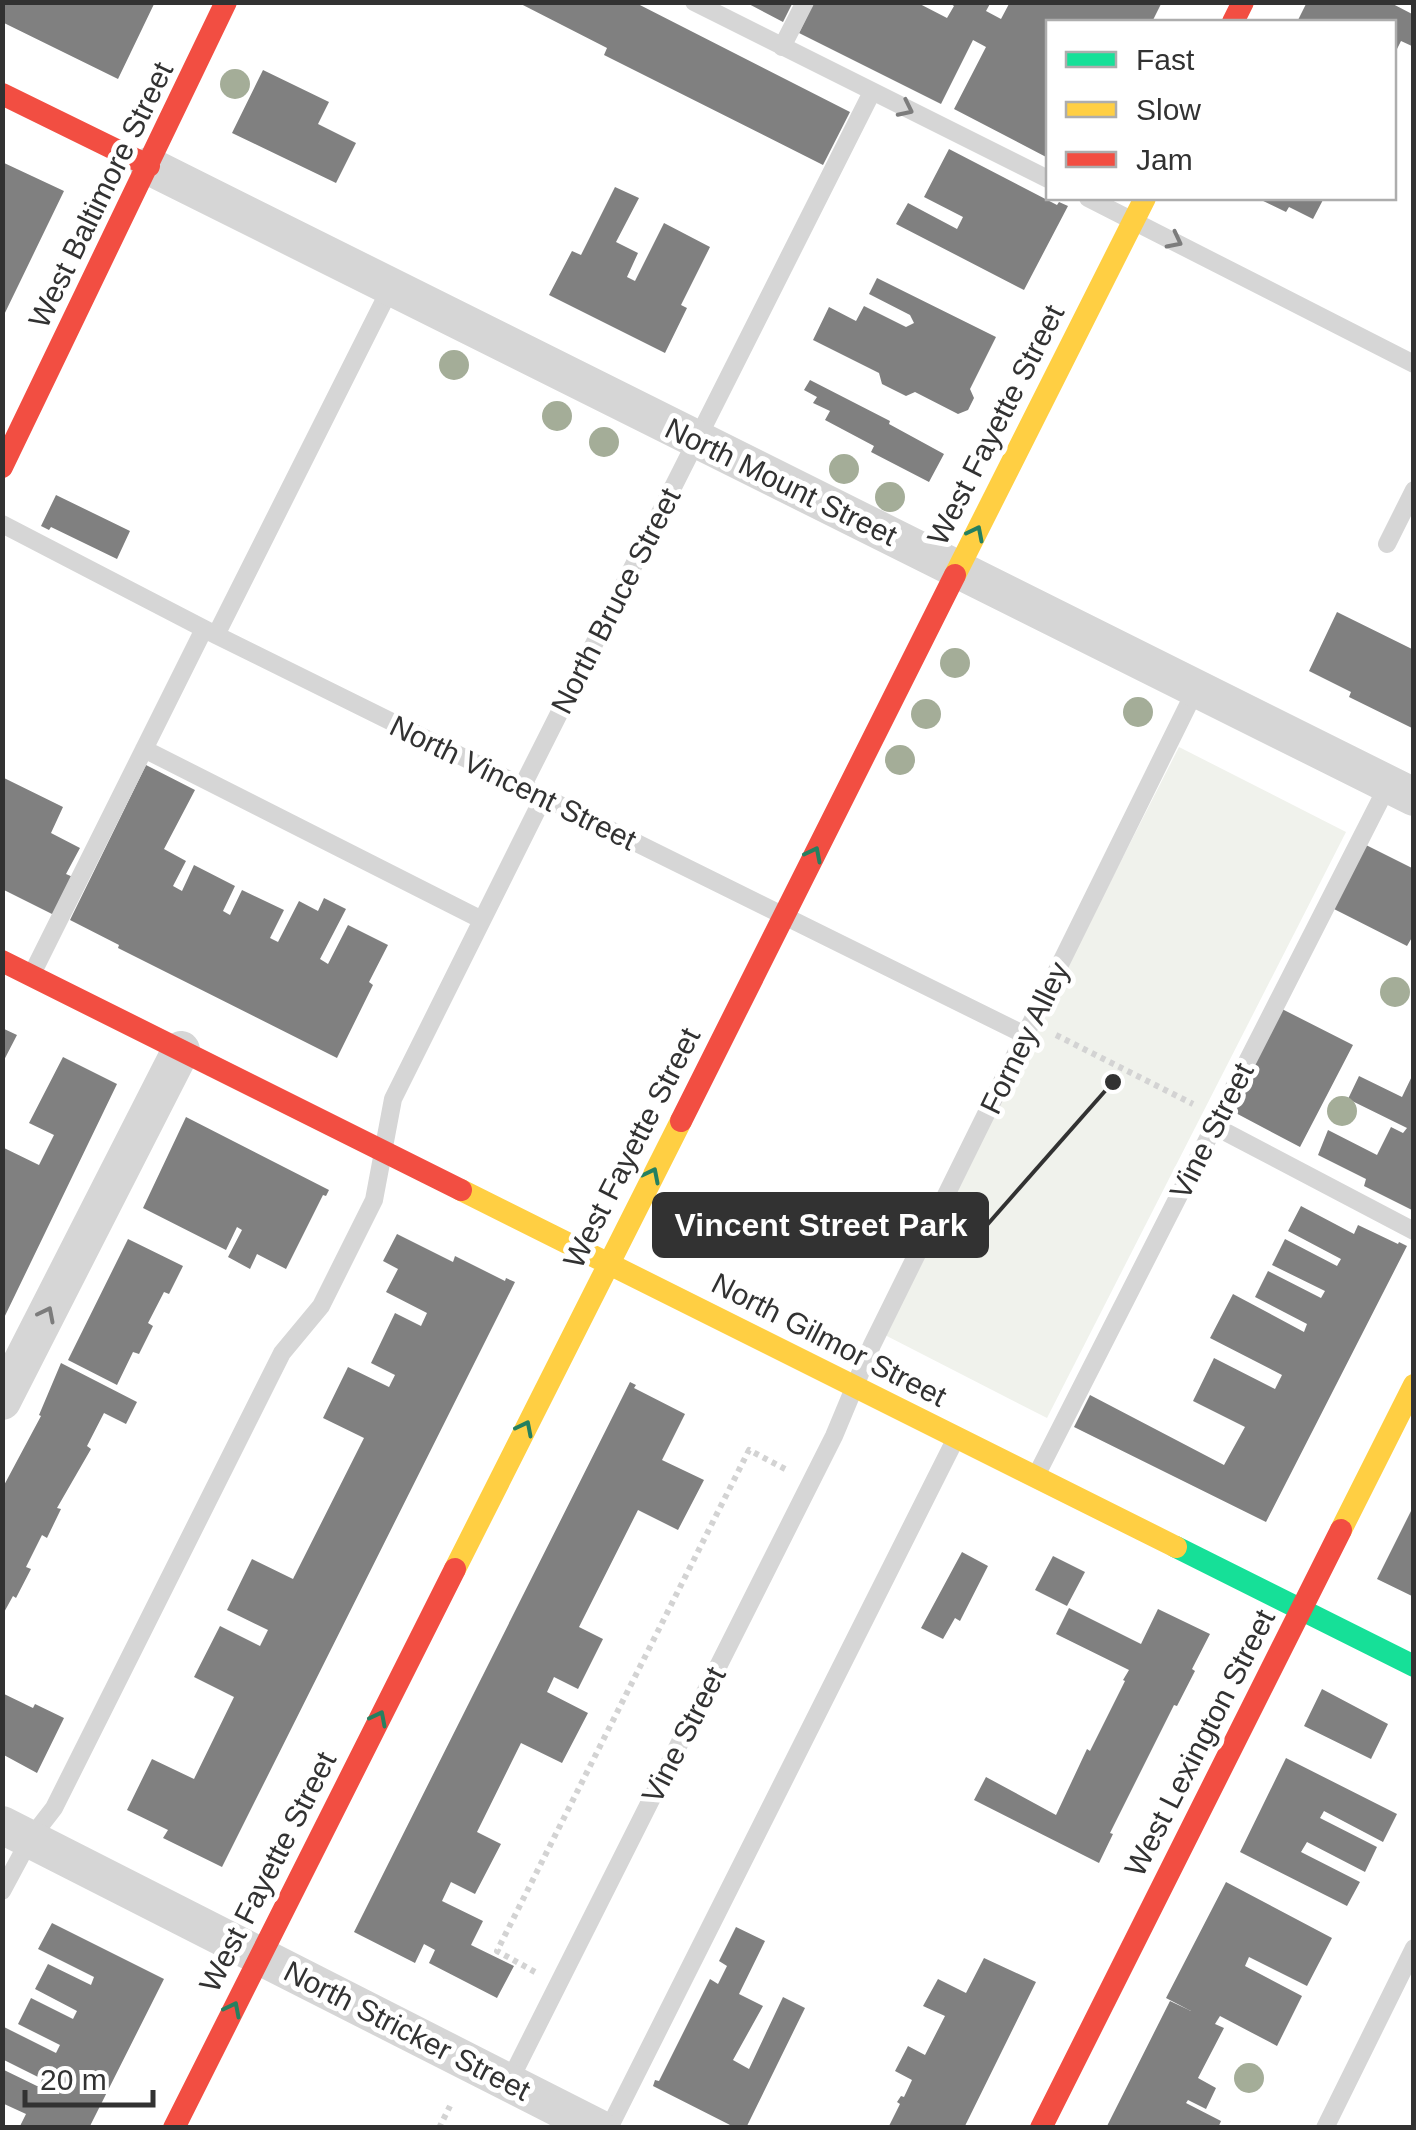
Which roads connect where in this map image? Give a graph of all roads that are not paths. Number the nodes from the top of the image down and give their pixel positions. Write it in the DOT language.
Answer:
graph roads {
  1 [pos="226,2"];
  2 [pos="694,2"];
  3 [pos="804,2"];
  4 [pos="782,47"];
  5 [pos="872,92"];
  6 [pos="2,94"];
  7 [pos="149,166"];
  8 [pos="1046,178"];
  9 [pos="1092,200"];
  10 [pos="1144,200"];
  11 [pos="1134,220"];
  12 [pos="391,288"];
  13 [pos="1414,364"];
  14 [pos="698,440"];
  15 [pos="2,468"];
  16 [pos="1414,490"];
  17 [pos="2,524"];
  18 [pos="1387,544"];
  19 [pos="957,570"];
  20 [pos="210,632"];
  21 [pos="1196,689"];
  22 [pos="144,750"];
  23 [pos="522,787"];
  24 [pos="1401,791"];
  25 [pos="543,798"];
  26 [pos="782,917"];
  27 [pos="482,920"];
  28 [pos="2,961"];
  29 [pos="32,975"];
  30 [pos="1030,1030"];
  31 [pos="180,1050"];
  32 [pos="1216,1121"];
  33 [pos="385,1152"];
  34 [pos="1414,1231"];
  35 [pos="608,1262"];
  36 [pos="855,1386"];
  37 [pos="1414,1386"];
  38 [pos="2,1400"];
  39 [pos="956,1437"];
  40 [pos="1036,1477"];
  41 [pos="1300,1609"];
  42 [pos="1414,1666"];
  43 [pos="16,1832"];
  44 [pos="2,1891"];
  45 [pos="1414,1948"];
  46 [pos="259,1957"];
  47 [pos="509,2082"];
  48 [pos="174,2128"];
  49 [pos="598,2128"];
  50 [pos="608,2128"];
  51 [pos="1041,2128"];
  52 [pos="1325,2128"];
  1 -- 7 [label="street, West Baltimore Street"];
  2 -- 4 [label="lane"];
  3 -- 4 [label="lane"];
  4 -- 5 [label="lane"];
  5 -- 8 [label="lane, one-way"];
  5 -- 14 [label="lane, North Bruce Street"];
  6 -- 7 [label="street"];
  7 -- 12 [label="street, North Mount Street"];
  7 -- 15 [label="street, West Baltimore Street"];
  9 -- 11 [label="lane"];
  10 -- 11 [label="street, West Fayette Street"];
  11 -- 13 [label="lane, one-way"];
  19 -- 11 [label="street, West Fayette Street, one-way"];
  12 -- 14 [label="street, North Mount Street"];
  12 -- 20 [label="lane"];
  14 -- 19 [label="street, North Mount Street"];
  14 -- 23 [label="lane, North Bruce Street"];
  16 -- 18 [label="lane"];
  17 -- 20 [label="lane, North Vincent Street"];
  19 -- 21 [label="street, North Mount Street"];
  26 -- 19 [label="street, West Fayette Street, one-way"];
  20 -- 22 [label="lane"];
  20 -- 23 [label="lane, North Vincent Street"];
  21 -- 24 [label="street, North Mount Street"];
  21 -- 30 [label="lane, Forney Alley"];
  22 -- 27 [label="lane"];
  22 -- 29 [label="lane"];
  23 -- 25 [label="lane, North Vincent Street"];
  24 -- 32 [label="lane, Vine Street"];
  25 -- 26 [label="lane, North Vincent Street"];
  25 -- 27 [label="lane"];
  26 -- 30 [label="lane, North Vincent Street"];
  35 -- 26 [label="street, West Fayette Street, one-way"];
  27 -- 33 [label="lane"];
  28 -- 29 [label="street, North Gilmor Street"];
  29 -- 31 [label="street, North Gilmor Street"];
  30 -- 36 [label="lane, Forney Alley"];
  31 -- 33 [label="street, North Gilmor Street"];
  38 -- 31 [label="street, one-way"];
  32 -- 34 [label="lane"];
  32 -- 40 [label="lane, Vine Street"];
  33 -- 35 [label="street, North Gilmor Street"];
  33 -- 43 [label="lane"];
  35 -- 36 [label="street, North Gilmor Street"];
  46 -- 35 [label="street, West Fayette Street, one-way"];
  36 -- 39 [label="street, North Gilmor Street"];
  36 -- 47 [label="lane, Vine Street"];
  37 -- 41 [label="street, West Lexington Street"];
  39 -- 40 [label="street, North Gilmor Street"];
  39 -- 50 [label="lane"];
  40 -- 41 [label="street, North Gilmor Street"];
  41 -- 42 [label="street, North Gilmor Street"];
  41 -- 51 [label="street, West Lexington Street"];
  43 -- 44 [label="lane"];
  43 -- 46 [label="street, North Stricker Street"];
  45 -- 52 [label="lane"];
  46 -- 47 [label="street, North Stricker Street"];
  48 -- 46 [label="street, West Fayette Street, one-way"];
  47 -- 49 [label="street, North Stricker Street"];
}
